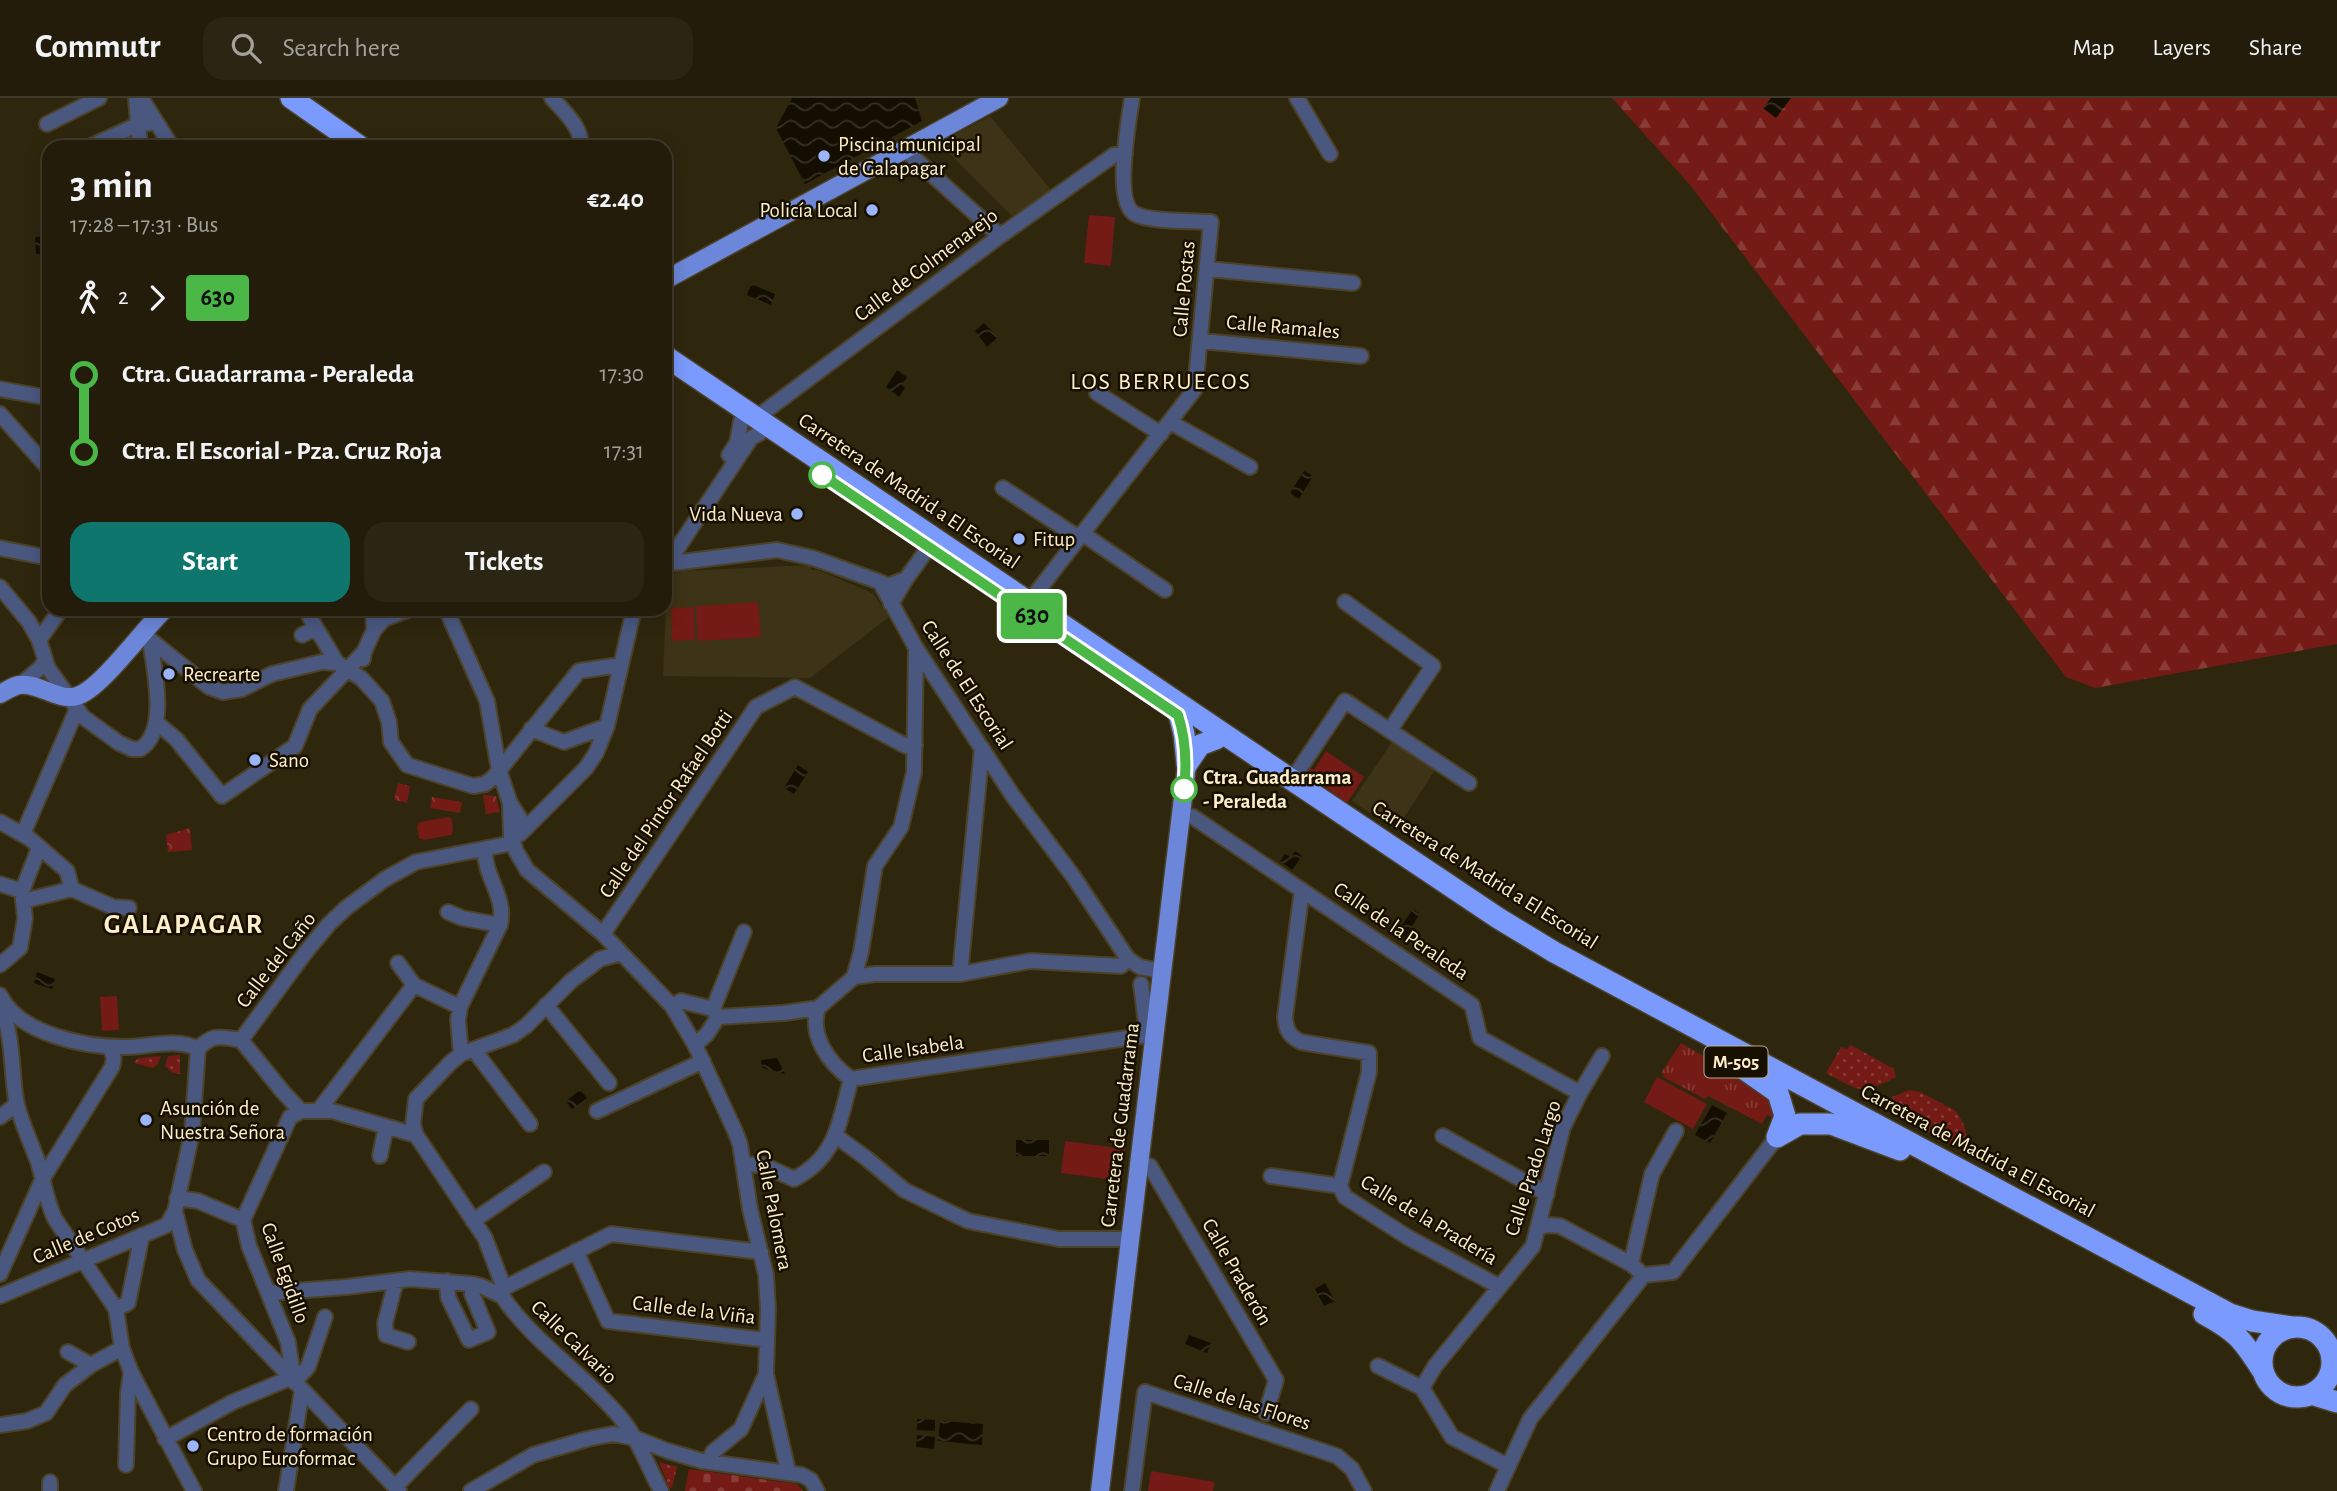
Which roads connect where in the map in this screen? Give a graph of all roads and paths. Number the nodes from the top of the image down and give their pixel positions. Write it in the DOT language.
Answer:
graph roads {
  1 [pos="99,98"];
  2 [pos="138,98"];
  3 [pos="272,98"];
  4 [pos="291,98"];
  5 [pos="552,98"];
  6 [pos="999,98"];
  7 [pos="1132,98"];
  8 [pos="1297,98"];
  9 [pos="155,122"];
  10 [pos="47,124"];
  11 [pos="137,125"];
  12 [pos="104,140"];
  13 [pos="139,140"];
  14 [pos="167,140"];
  15 [pos="331,140"];
  16 [pos="351,140"];
  17 [pos="581,140"];
  18 [pos="904,149"];
  19 [pos="1125,154"];
  20 [pos="1330,154"];
  21 [pos="1000,236"];
  22 [pos="1208,269"];
  23 [pos="672,275"];
  24 [pos="1353,282"];
  25 [pos="1201,341"];
  26 [pos="1361,356"];
  27 [pos="672,361"];
  28 [pos="672,374"];
  29 [pos="0,388"];
  30 [pos="1097,393"];
  31 [pos="42,397"];
  32 [pos="0,414"];
  33 [pos="753,424"];
  34 [pos="1166,428"];
  35 [pos="42,463"];
  36 [pos="1250,467"];
  37 [pos="1003,488"];
  38 [pos="1081,536"];
  39 [pos="929,547"];
  40 [pos="0,548"];
  41 [pos="672,552"];
  42 [pos="42,557"];
  43 [pos="672,561"];
  44 [pos="906,579"];
  45 [pos="880,582"];
  46 [pos="0,587"];
  47 [pos="1165,590"];
  48 [pos="1029,601"];
  49 [pos="1345,602"];
  50 [pos="891,604"];
  51 [pos="56,616"];
  52 [pos="159,616"];
  53 [pos="309,616"];
  54 [pos="373,616"];
  55 [pos="392,616"];
  56 [pos="449,616"];
  57 [pos="632,616"];
  58 [pos="316,628"];
  59 [pos="374,630"];
  60 [pos="302,635"];
  61 [pos="147,637"];
  62 [pos="40,640"];
  63 [pos="916,648"];
  64 [pos="364,652"];
  65 [pos="44,661"];
  66 [pos="342,665"];
  67 [pos="620,665"];
  68 [pos="360,678"];
  69 [pos="20,685"];
  70 [pos="0,694"];
  71 [pos="73,703"];
  72 [pos="1178,715"];
  73 [pos="156,722"];
  74 [pos="607,726"];
  75 [pos="531,729"];
  76 [pos="1390,730"];
  77 [pos="1216,739"];
  78 [pos="915,745"];
  79 [pos="982,748"];
  80 [pos="1187,764"];
  81 [pos="499,770"];
  82 [pos="1292,780"];
  83 [pos="1469,782"];
  84 [pos="473,786"];
  85 [pos="507,797"];
  86 [pos="1181,815"];
  87 [pos="0,822"];
  88 [pos="523,830"];
  89 [pos="23,834"];
  90 [pos="513,843"];
  91 [pos="39,849"];
  92 [pos="485,850"];
  93 [pos="0,884"];
  94 [pos="72,889"];
  95 [pos="1302,891"];
  96 [pos="23,896"];
  97 [pos="129,908"];
  98 [pos="448,912"];
  99 [pos="500,925"];
  100 [pos="744,932"];
  101 [pos="603,934"];
  102 [pos="621,953"];
  103 [pos="1124,962"];
  104 [pos="398,963"];
  105 [pos="0,965"];
  106 [pos="960,974"];
  107 [pos="854,977"];
  108 [pos="1161,978"];
  109 [pos="1141,984"];
  110 [pos="414,985"];
  111 [pos="0,995"];
  112 [pos="547,1006"];
  113 [pos="672,1006"];
  114 [pos="460,1007"];
  115 [pos="0,1008"];
  116 [pos="818,1008"];
  117 [pos="715,1013"];
  118 [pos="21,1021"];
  119 [pos="6,1029"];
  120 [pos="1154,1034"];
  121 [pos="242,1040"];
  122 [pos="695,1045"];
  123 [pos="108,1047"];
  124 [pos="198,1049"];
  125 [pos="468,1052"];
  126 [pos="1602,1056"];
  127 [pos="1726,1057"];
  128 [pos="703,1062"];
  129 [pos="851,1079"];
  130 [pos="609,1083"];
  131 [pos="1580,1093"];
  132 [pos="16,1104"];
  133 [pos="319,1110"];
  134 [pos="301,1111"];
  135 [pos="597,1111"];
  136 [pos="0,1117"];
  137 [pos="530,1124"];
  138 [pos="386,1127"];
  139 [pos="1676,1131"];
  140 [pos="416,1135"];
  141 [pos="836,1136"];
  142 [pos="1443,1136"];
  143 [pos="1777,1137"];
  144 [pos="1907,1153"];
  145 [pos="380,1156"];
  146 [pos="743,1164"];
  147 [pos="1139,1164"];
  148 [pos="46,1172"];
  149 [pos="544,1172"];
  150 [pos="1271,1176"];
  151 [pos="1340,1186"];
  152 [pos="1547,1194"];
  153 [pos="176,1204"];
  154 [pos="243,1220"];
  155 [pos="472,1221"];
  156 [pos="1540,1227"];
  157 [pos="142,1235"];
  158 [pos="1130,1239"];
  159 [pos="576,1251"];
  160 [pos="761,1252"];
  161 [pos="84,1259"];
  162 [pos="1631,1264"];
  163 [pos="498,1270"];
  164 [pos="0,1274"];
  165 [pos="1644,1275"];
  166 [pos="396,1281"];
  167 [pos="447,1281"];
  168 [pos="477,1285"];
  169 [pos="1500,1287"];
  170 [pos="503,1292"];
  171 [pos="4,1293"];
  172 [pos="268,1293"];
  173 [pos="116,1309"];
  174 [pos="325,1317"];
  175 [pos="2292,1326"];
  176 [pos="766,1340"];
  177 [pos="408,1342"];
  178 [pos="122,1348"];
  179 [pos="68,1352"];
  180 [pos="2334,1362"];
  181 [pos="91,1366"];
  182 [pos="1378,1366"];
  183 [pos="2262,1370"];
  184 [pos="131,1372"];
  185 [pos="766,1374"];
  186 [pos="295,1383"];
  187 [pos="1422,1388"];
  188 [pos="2311,1394"];
  189 [pos="2337,1402"];
  190 [pos="471,1409"];
  191 [pos="1266,1413"];
  192 [pos="0,1425"];
  193 [pos="635,1438"];
  194 [pos="165,1439"];
  195 [pos="708,1462"];
  196 [pos="125,1465"];
  197 [pos="1508,1466"];
  198 [pos="788,1471"];
  199 [pos="493,1486"];
  200 [pos="397,1489"];
  201 [pos="194,1491"];
  202 [pos="286,1491"];
  203 [pos="471,1491"];
  204 [pos="661,1491"];
  205 [pos="817,1491"];
  206 [pos="1100,1491"];
  207 [pos="1132,1491"];
  208 [pos="1364,1491"];
  209 [pos="1497,1491"];
  1 -- 10 [label="street"];
  2 -- 9 [label="street"];
  2 -- 11 [label="street"];
  3 -- 15 [label="highway"];
  4 -- 16 [label="highway"];
  5 -- 17 [label="street"];
  6 -- 18 [label="main road"];
  7 -- 19 [label="street, Calle Postas"];
  8 -- 20 [label="street"];
  9 -- 11 [label="street"];
  9 -- 14 [label="street"];
  11 -- 12 [label="street"];
  11 -- 13 [label="street"];
  18 -- 21 [label="street"];
  18 -- 23 [label="main road"];
  19 -- 21 [label="street, Calle de Colmenarejo"];
  19 -- 22 [label="street, Calle Postas"];
  21 -- 33 [label="street, Calle de Colmenarejo"];
  22 -- 24 [label="street"];
  22 -- 25 [label="street, Calle Postas"];
  25 -- 26 [label="street, Calle Ramales"];
  25 -- 34 [label="street, Calle Postas"];
  27 -- 33 [label="highway, Carretera de Madrid a El Escorial / M-505"];
  28 -- 33 [label="highway, Carretera de Madrid a El Escorial / M-505"];
  29 -- 31 [label="street"];
  30 -- 34 [label="street"];
  32 -- 35 [label="street"];
  33 -- 39 [label="highway, Carretera de Madrid a El Escorial / M-505"];
  33 -- 41 [label="street"];
  33 -- 48 [label="highway, Carretera de Madrid a El Escorial / M-505"];
  34 -- 36 [label="street"];
  34 -- 38 [label="street, Calle Postas"];
  37 -- 38 [label="street"];
  38 -- 47 [label="street"];
  38 -- 48 [label="street, Calle Postas"];
  39 -- 44 [label="street"];
  39 -- 72 [label="highway, Carretera de Madrid a El Escorial / M-505"];
  40 -- 42 [label="street"];
  43 -- 45 [label="street"];
  44 -- 45 [label="street"];
  44 -- 50 [label="street"];
  45 -- 50 [label="street, Calle de El Escorial"];
  46 -- 62 [label="street"];
  48 -- 82 [label="highway, Carretera de Madrid a El Escorial / M-505"];
  49 -- 76 [label="street"];
  50 -- 63 [label="street, Calle de El Escorial"];
  51 -- 62 [label="street"];
  52 -- 61 [label="main road"];
  53 -- 58 [label="street"];
  54 -- 59 [label="street"];
  55 -- 59 [label="street"];
  56 -- 81 [label="street"];
  57 -- 67 [label="street"];
  58 -- 60 [label="street"];
  58 -- 66 [label="street"];
  59 -- 64 [label="street"];
  61 -- 66 [label="street"];
  61 -- 71 [label="main road"];
  61 -- 73 [label="street"];
  62 -- 65 [label="street"];
  63 -- 78 [label="street"];
  63 -- 79 [label="street, Calle de El Escorial"];
  64 -- 66 [label="street"];
  64 -- 68 [label="street"];
  65 -- 69 [label="street"];
  65 -- 71 [label="street"];
  66 -- 68 [label="street"];
  66 -- 73 [label="street"];
  67 -- 74 [label="street"];
  67 -- 75 [label="street"];
  68 -- 84 [label="street"];
  69 -- 70 [label="main road"];
  69 -- 71 [label="main road"];
  71 -- 73 [label="street"];
  71 -- 89 [label="street"];
  72 -- 77 [label="highway, Carretera de Madrid a El Escorial / M-505"];
  72 -- 80 [label="highway"];
  74 -- 75 [label="street"];
  74 -- 88 [label="street"];
  75 -- 81 [label="street"];
  76 -- 82 [label="street"];
  76 -- 83 [label="street"];
  77 -- 80 [label="highway"];
  77 -- 127 [label="highway, Carretera de Madrid a El Escorial / M-505"];
  78 -- 101 [label="street, Calle del Pintor Rafael Botti"];
  78 -- 107 [label="street"];
  79 -- 103 [label="street, Calle de El Escorial"];
  79 -- 106 [label="street"];
  80 -- 86 [label="main road, Carretera de Guadarrama"];
  81 -- 84 [label="street"];
  81 -- 85 [label="street"];
  82 -- 175 [label="highway, Carretera de Madrid a El Escorial / M-505"];
  84 -- 85 [label="street"];
  85 -- 88 [label="street"];
  85 -- 90 [label="street"];
  86 -- 95 [label="street, Calle de la Peraleda"];
  86 -- 108 [label="main road, Carretera de Guadarrama"];
  87 -- 89 [label="street"];
  88 -- 90 [label="street"];
  89 -- 91 [label="street"];
  90 -- 92 [label="street, Calle del Caño"];
  90 -- 101 [label="street, Calle Palomera"];
  91 -- 94 [label="street"];
  91 -- 96 [label="street"];
  92 -- 99 [label="street"];
  92 -- 121 [label="street, Calle del Caño"];
  93 -- 96 [label="street"];
  94 -- 96 [label="street"];
  94 -- 97 [label="street"];
  95 -- 131 [label="street, Calle de la Peraleda"];
  95 -- 151 [label="street, Calle de la Pradería"];
  96 -- 105 [label="street"];
  98 -- 99 [label="street"];
  99 -- 114 [label="street"];
  100 -- 117 [label="street"];
  101 -- 102 [label="street, Calle Palomera"];
  102 -- 112 [label="street"];
  102 -- 113 [label="street, Calle Palomera"];
  103 -- 106 [label="street"];
  103 -- 108 [label="street"];
  103 -- 109 [label="street, Calle de El Escorial"];
  104 -- 110 [label="street"];
  106 -- 107 [label="street"];
  107 -- 116 [label="street"];
  108 -- 109 [label="street"];
  108 -- 120 [label="main road, Carretera de Guadarrama"];
  109 -- 120 [label="street"];
  110 -- 114 [label="street"];
  110 -- 133 [label="street"];
  111 -- 118 [label="street"];
  112 -- 125 [label="street"];
  112 -- 130 [label="street"];
  113 -- 117 [label="street"];
  113 -- 122 [label="street, Calle Palomera"];
  114 -- 125 [label="street"];
  115 -- 119 [label="street"];
  116 -- 117 [label="street"];
  116 -- 129 [label="street"];
  117 -- 122 [label="street"];
  118 -- 119 [label="street"];
  118 -- 123 [label="street"];
  119 -- 132 [label="street"];
  120 -- 129 [label="street, Calle Isabela"];
  120 -- 147 [label="main road, Carretera de Guadarrama"];
  121 -- 124 [label="street, Calle del Caño"];
  121 -- 134 [label="street"];
  122 -- 128 [label="street, Calle Palomera"];
  123 -- 124 [label="street"];
  123 -- 148 [label="street"];
  124 -- 153 [label="street"];
  125 -- 137 [label="street"];
  125 -- 140 [label="street"];
  126 -- 131 [label="street, Calle Prado Largo"];
  127 -- 143 [label="highway"];
  127 -- 144 [label="highway, Carretera de Madrid a El Escorial / M-505"];
  128 -- 135 [label="street"];
  128 -- 146 [label="street, Calle Palomera"];
  129 -- 141 [label="street, Calle Isabela"];
  131 -- 152 [label="street, Calle Prado Largo"];
  132 -- 136 [label="street"];
  132 -- 148 [label="street"];
  133 -- 134 [label="street"];
  133 -- 138 [label="street"];
  134 -- 154 [label="street, Calle Egidillo"];
  138 -- 140 [label="street"];
  138 -- 145 [label="street"];
  139 -- 162 [label="street"];
  140 -- 155 [label="street, Calle Calvario"];
  141 -- 146 [label="street, Calle Isabela"];
  141 -- 158 [label="street"];
  142 -- 152 [label="street"];
  143 -- 144 [label="highway"];
  143 -- 165 [label="street"];
  144 -- 183 [label="highway, Carretera de Madrid a El Escorial / M-505"];
  146 -- 160 [label="street, Calle Palomera"];
  147 -- 158 [label="main road, Carretera de Guadarrama"];
  147 -- 191 [label="street, Calle Praderón"];
  148 -- 161 [label="street"];
  148 -- 164 [label="street"];
  149 -- 155 [label="street"];
  150 -- 151 [label="street, Calle de la Pradería"];
  151 -- 169 [label="street, Calle de la Pradería"];
  152 -- 156 [label="street, Calle Prado Largo"];
  153 -- 154 [label="street"];
  153 -- 157 [label="street, Calle de Cotos"];
  153 -- 186 [label="street"];
  154 -- 172 [label="street, Calle Egidillo"];
  155 -- 163 [label="street, Calle Calvario"];
  156 -- 162 [label="street"];
  156 -- 169 [label="street, Calle Prado Largo"];
  157 -- 161 [label="street, Calle de Cotos"];
  157 -- 173 [label="street"];
  158 -- 206 [label="main road, Carretera de Guadarrama"];
  159 -- 160 [label="street"];
  159 -- 170 [label="street"];
  159 -- 176 [label="street, Calle de la Viña"];
  160 -- 176 [label="street, Calle Palomera"];
  161 -- 171 [label="street, Calle de Cotos"];
  161 -- 173 [label="street"];
  162 -- 165 [label="street"];
  163 -- 168 [label="street"];
  163 -- 170 [label="street, Calle Calvario"];
  165 -- 197 [label="street"];
  166 -- 167 [label="street"];
  166 -- 172 [label="street"];
  166 -- 177 [label="street"];
  167 -- 168 [label="street"];
  167 -- 168 [label="street"];
  168 -- 170 [label="street"];
  169 -- 187 [label="street, Calle Prado Largo"];
  170 -- 193 [label="street, Calle Calvario"];
  172 -- 186 [label="street, Calle Egidillo"];
  173 -- 178 [label="street"];
  174 -- 186 [label="street"];
  175 -- 180 [label="highway, M-505"];
  175 -- 183 [label="highway"];
  176 -- 185 [label="street, Calle Palomera"];
  178 -- 181 [label="street"];
  178 -- 184 [label="street"];
  179 -- 181 [label="street"];
  180 -- 188 [label="highway, M-505"];
  181 -- 192 [label="street"];
  182 -- 187 [label="street"];
  183 -- 188 [label="highway, M-505"];
  184 -- 194 [label="street"];
  184 -- 196 [label="street"];
  185 -- 195 [label="street, Calle Palomera"];
  185 -- 198 [label="street, Calle Palomera"];
  186 -- 194 [label="street"];
  186 -- 200 [label="street"];
  186 -- 202 [label="street"];
  187 -- 197 [label="street"];
  188 -- 189 [label="highway, M-505"];
  190 -- 200 [label="street"];
  193 -- 195 [label="street"];
  193 -- 199 [label="street"];
  193 -- 204 [label="street, Calle Calvario"];
  194 -- 201 [label="street"];
  195 -- 198 [label="street"];
  197 -- 209 [label="street"];
  198 -- 205 [label="street"];
  199 -- 203 [label="street"];
  207 -- 208 [label="street, Calle de las Flores"];
}
